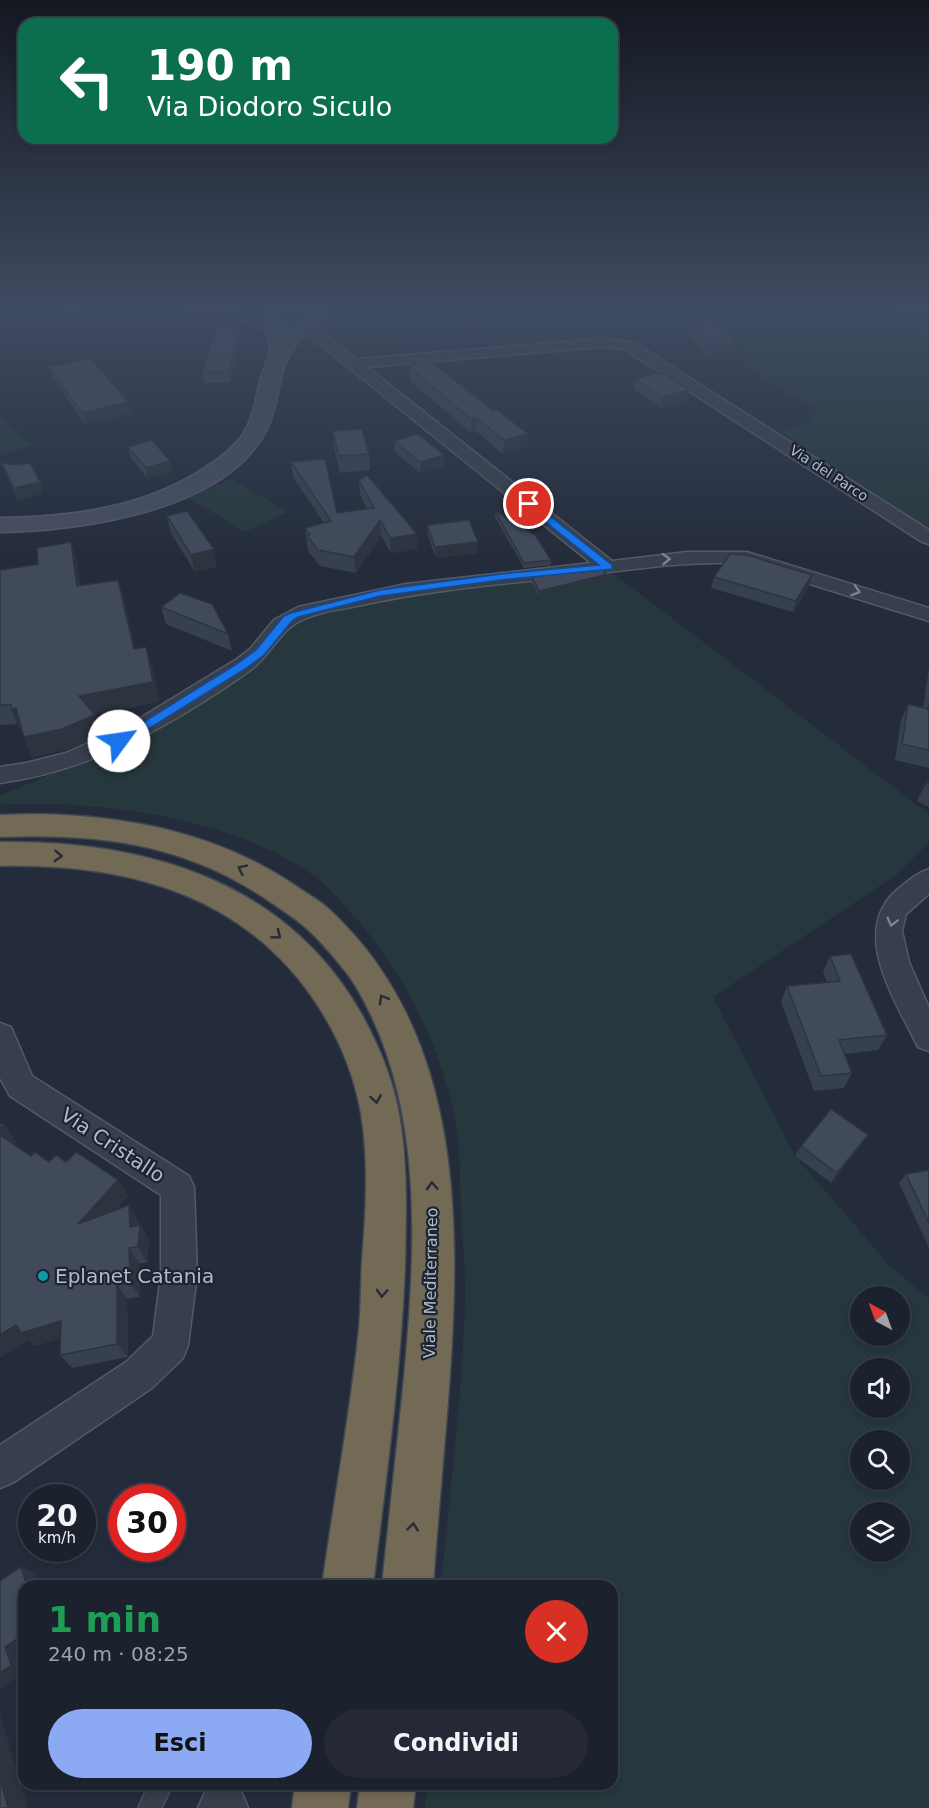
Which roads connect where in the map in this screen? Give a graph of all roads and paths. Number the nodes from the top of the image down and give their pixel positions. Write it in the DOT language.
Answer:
graph roads {
  1 [pos="268,388"];
  2 [pos="382,388"];
  3 [pos="696,388"];
  4 [pos="0,525"];
  5 [pos="929,538"];
  6 [pos="608,567"];
  7 [pos="929,615"];
  8 [pos="0,775"];
  9 [pos="0,826"];
  10 [pos="0,854"];
  11 [pos="929,879"];
  12 [pos="0,1036"];
  13 [pos="929,1038"];
  14 [pos="0,1468"];
  15 [pos="348,1580"];
  16 [pos="408,1580"];
  17 [pos="157,1790"];
  18 [pos="322,1790"];
  19 [pos="387,1790"];
  20 [pos="150,1808"];
  21 [pos="320,1808"];
  22 [pos="385,1808"];
  1 -- 4 [label="main road"];
  2 -- 6 [label="street"];
  3 -- 5 [label="street, Via del Parco"];
  6 -- 7 [label="street, one-way"];
  6 -- 8 [label="street"];
  16 -- 9 [label="highway, Viale Mediterraneo, one-way"];
  10 -- 15 [label="highway, one-way"];
  11 -- 13 [label="street, one-way"];
  12 -- 14 [label="street, Via Cristallo"];
  17 -- 20 [label="lane"];
  18 -- 21 [label="highway"];
  19 -- 22 [label="highway"];
}
